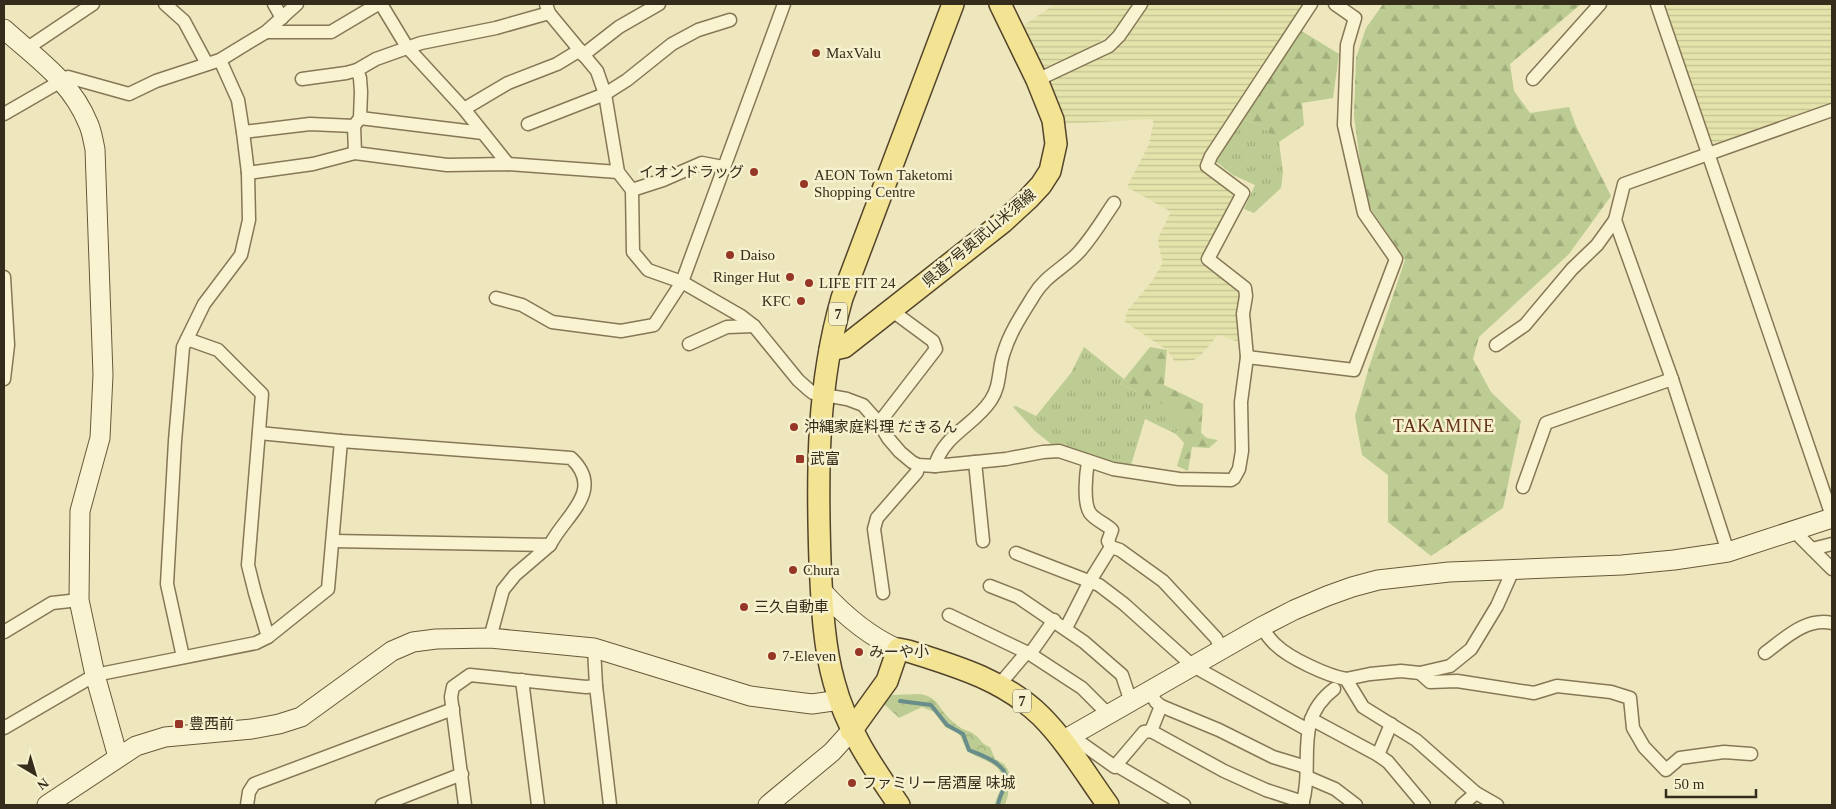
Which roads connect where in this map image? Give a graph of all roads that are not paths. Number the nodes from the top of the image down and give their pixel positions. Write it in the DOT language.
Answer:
graph roads {
  1 [pos="93,4"];
  2 [pos="165,4"];
  3 [pos="274,4"];
  4 [pos="297,4"];
  5 [pos="380,4"];
  6 [pos="659,4"];
  7 [pos="784,4"];
  8 [pos="953,4"];
  9 [pos="1000,4"];
  10 [pos="1141,4"];
  11 [pos="1312,4"];
  12 [pos="1335,4"];
  13 [pos="1600,4"];
  14 [pos="1657,4"];
  15 [pos="548,9"];
  16 [pos="282,18"];
  17 [pos="730,20"];
  18 [pos="4,30"];
  19 [pos="266,32"];
  20 [pos="407,47"];
  21 [pos="26,49"];
  22 [pos="582,52"];
  23 [pos="220,60"];
  24 [pos="207,64"];
  25 [pos="357,70"];
  26 [pos="302,79"];
  27 [pos="1533,79"];
  28 [pos="62,80"];
  29 [pos="1037,80"];
  30 [pos="605,94"];
  31 [pos="464,109"];
  32 [pos="1832,110"];
  33 [pos="4,114"];
  34 [pos="357,122"];
  35 [pos="528,124"];
  36 [pos="243,132"];
  37 [pos="483,133"];
  38 [pos="355,153"];
  39 [pos="1709,153"];
  40 [pos="508,164"];
  41 [pos="723,167"];
  42 [pos="618,172"];
  43 [pos="248,174"];
  44 [pos="632,190"];
  45 [pos="1114,203"];
  46 [pos="1615,220"];
  47 [pos="4,277"];
  48 [pos="682,282"];
  49 [pos="496,298"];
  50 [pos="892,310"];
  51 [pos="754,326"];
  52 [pos="187,339"];
  53 [pos="689,344"];
  54 [pos="1496,345"];
  55 [pos="6,346"];
  56 [pos="830,350"];
  57 [pos="1246,357"];
  58 [pos="1672,378"];
  59 [pos="4,379"];
  60 [pos="822,394"];
  61 [pos="879,423"];
  62 [pos="259,433"];
  63 [pos="341,442"];
  64 [pos="975,462"];
  65 [pos="1088,462"];
  66 [pos="918,465"];
  67 [pos="935,466"];
  68 [pos="1523,487"];
  69 [pos="1832,517"];
  70 [pos="1794,531"];
  71 [pos="333,541"];
  72 [pos="983,541"];
  73 [pos="1832,544"];
  74 [pos="550,545"];
  75 [pos="1111,547"];
  76 [pos="1812,550"];
  77 [pos="1728,552"];
  78 [pos="1016,553"];
  79 [pos="1832,569"];
  80 [pos="1513,570"];
  81 [pos="1090,581"];
  82 [pos="990,586"];
  83 [pos="822,591"];
  84 [pos="884,593"];
  85 [pos="79,600"];
  86 [pos="949,615"];
  87 [pos="1054,620"];
  88 [pos="1832,623"];
  89 [pos="1261,627"];
  90 [pos="1066,628"];
  91 [pos="4,632"];
  92 [pos="268,637"];
  93 [pos="490,638"];
  94 [pos="594,648"];
  95 [pos="1221,648"];
  96 [pos="898,649"];
  97 [pos="1764,652"];
  98 [pos="1029,653"];
  99 [pos="183,657"];
  100 [pos="1193,666"];
  101 [pos="1420,673"];
  102 [pos="95,675"];
  103 [pos="1346,679"];
  104 [pos="522,680"];
  105 [pos="999,685"];
  106 [pos="596,686"];
  107 [pos="1334,689"];
  108 [pos="1149,691"];
  109 [pos="840,700"];
  110 [pos="1131,702"];
  111 [pos="1161,706"];
  112 [pos="452,709"];
  113 [pos="1108,714"];
  114 [pos="1391,724"];
  115 [pos="1309,725"];
  116 [pos="4,728"];
  117 [pos="852,731"];
  118 [pos="1151,731"];
  119 [pos="1067,738"];
  120 [pos="1751,754"];
  121 [pos="1378,755"];
  122 [pos="118,757"];
  123 [pos="1116,765"];
  124 [pos="1307,772"];
  125 [pos="462,774"];
  126 [pos="1476,793"];
  127 [pos="1302,804"];
  128 [pos="47,805"];
  129 [pos="247,805"];
  130 [pos="382,805"];
  131 [pos="465,805"];
  132 [pos="538,805"];
  133 [pos="610,805"];
  134 [pos="768,805"];
  135 [pos="899,805"];
  136 [pos="1108,805"];
  137 [pos="1184,805"];
  138 [pos="1356,805"];
  139 [pos="1424,805"];
  140 [pos="1462,805"];
  141 [pos="1497,805"];
  1 -- 21 [label="street"];
  2 -- 24 [label="street"];
  3 -- 16 [label="street"];
  4 -- 16 [label="street"];
  5 -- 19 [label="street"];
  5 -- 20 [label="street"];
  6 -- 22 [label="street"];
  7 -- 41 [label="street"];
  8 -- 56 [label="main road, 7"];
  9 -- 29 [label="main road, 県道7号奥武山米須線 / 7"];
  10 -- 29 [label="street"];
  11 -- 57 [label="street"];
  12 -- 57 [label="street"];
  13 -- 27 [label="street"];
  14 -- 39 [label="street"];
  15 -- 20 [label="street"];
  15 -- 22 [label="street"];
  16 -- 19 [label="street"];
  17 -- 30 [label="street"];
  18 -- 21 [label="street"];
  19 -- 23 [label="street"];
  20 -- 25 [label="street"];
  20 -- 31 [label="street"];
  21 -- 28 [label="street"];
  22 -- 30 [label="street"];
  22 -- 31 [label="street"];
  23 -- 24 [label="street"];
  23 -- 36 [label="street"];
  24 -- 28 [label="street"];
  25 -- 26 [label="street"];
  25 -- 34 [label="street"];
  28 -- 33 [label="street"];
  28 -- 85 [label="street"];
  29 -- 50 [label="main road, 県道7号奥武山米須線 / 7"];
  30 -- 35 [label="street"];
  30 -- 42 [label="street"];
  31 -- 37 [label="street"];
  32 -- 39 [label="street"];
  34 -- 36 [label="street"];
  34 -- 37 [label="street"];
  34 -- 38 [label="street"];
  36 -- 43 [label="street"];
  37 -- 40 [label="street"];
  38 -- 40 [label="street"];
  38 -- 43 [label="street"];
  39 -- 46 [label="street"];
  39 -- 69 [label="street"];
  40 -- 42 [label="street"];
  41 -- 44 [label="street"];
  41 -- 48 [label="street"];
  42 -- 44 [label="street"];
  43 -- 52 [label="street"];
  44 -- 48 [label="street"];
  45 -- 67 [label="street"];
  46 -- 54 [label="street"];
  46 -- 58 [label="street"];
  47 -- 55 [label="street"];
  48 -- 49 [label="street"];
  48 -- 51 [label="street"];
  50 -- 56 [label="main road, 県道7号奥武山米須線 / 7"];
  50 -- 61 [label="street"];
  51 -- 53 [label="street"];
  51 -- 60 [label="street"];
  52 -- 62 [label="street"];
  52 -- 99 [label="street"];
  55 -- 59 [label="street"];
  56 -- 60 [label="main road, 7"];
  57 -- 65 [label="street"];
  58 -- 68 [label="street"];
  58 -- 77 [label="street"];
  60 -- 61 [label="street"];
  60 -- 83 [label="main road, 7"];
  61 -- 66 [label="street"];
  62 -- 63 [label="street"];
  62 -- 92 [label="street"];
  63 -- 71 [label="street"];
  63 -- 74 [label="street"];
  64 -- 65 [label="street"];
  64 -- 67 [label="street"];
  64 -- 72 [label="street"];
  65 -- 75 [label="street"];
  66 -- 67 [label="street"];
  66 -- 84 [label="street"];
  69 -- 70 [label="street"];
  70 -- 76 [label="street"];
  70 -- 77 [label="street"];
  71 -- 74 [label="street"];
  71 -- 92 [label="street"];
  73 -- 76 [label="street"];
  74 -- 93 [label="street"];
  75 -- 81 [label="street"];
  75 -- 95 [label="street"];
  76 -- 79 [label="street"];
  77 -- 80 [label="street"];
  78 -- 81 [label="street"];
  80 -- 89 [label="street"];
  80 -- 101 [label="street"];
  81 -- 90 [label="street"];
  81 -- 100 [label="street"];
  82 -- 87 [label="street"];
  83 -- 96 [label="street"];
  83 -- 109 [label="main road, 7"];
  85 -- 91 [label="street"];
  85 -- 102 [label="street"];
  86 -- 98 [label="street"];
  87 -- 90 [label="street"];
  87 -- 98 [label="street"];
  88 -- 97 [label="street"];
  89 -- 95 [label="street"];
  89 -- 103 [label="street"];
  90 -- 110 [label="street"];
  92 -- 99 [label="street"];
  93 -- 94 [label="street"];
  93 -- 122 [label="street"];
  94 -- 106 [label="street"];
  94 -- 109 [label="street"];
  95 -- 100 [label="street"];
  96 -- 105 [label="main road, 7"];
  96 -- 117 [label="main road"];
  98 -- 105 [label="street"];
  98 -- 113 [label="street"];
  99 -- 102 [label="street"];
  100 -- 108 [label="street"];
  100 -- 115 [label="street"];
  101 -- 103 [label="street"];
  101 -- 120 [label="street"];
  102 -- 116 [label="street"];
  102 -- 122 [label="street"];
  103 -- 114 [label="street"];
  104 -- 106 [label="street"];
  104 -- 112 [label="street"];
  104 -- 132 [label="street"];
  105 -- 119 [label="main road, 7"];
  106 -- 133 [label="street"];
  107 -- 115 [label="street"];
  108 -- 110 [label="street"];
  108 -- 111 [label="street"];
  109 -- 117 [label="main road, 7"];
  110 -- 113 [label="street"];
  111 -- 118 [label="street"];
  111 -- 124 [label="street"];
  112 -- 125 [label="street"];
  112 -- 129 [label="street"];
  113 -- 119 [label="street"];
  114 -- 121 [label="street"];
  114 -- 126 [label="street"];
  115 -- 121 [label="street"];
  115 -- 124 [label="street"];
  117 -- 134 [label="street"];
  117 -- 135 [label="main road, 7"];
  118 -- 123 [label="street"];
  118 -- 127 [label="street"];
  119 -- 123 [label="street"];
  119 -- 136 [label="main road, 7"];
  121 -- 139 [label="street"];
  122 -- 128 [label="street"];
  123 -- 137 [label="street"];
  124 -- 127 [label="street"];
  124 -- 138 [label="street"];
  125 -- 130 [label="street"];
  125 -- 131 [label="street"];
  126 -- 140 [label="street"];
  126 -- 141 [label="street"];
}
